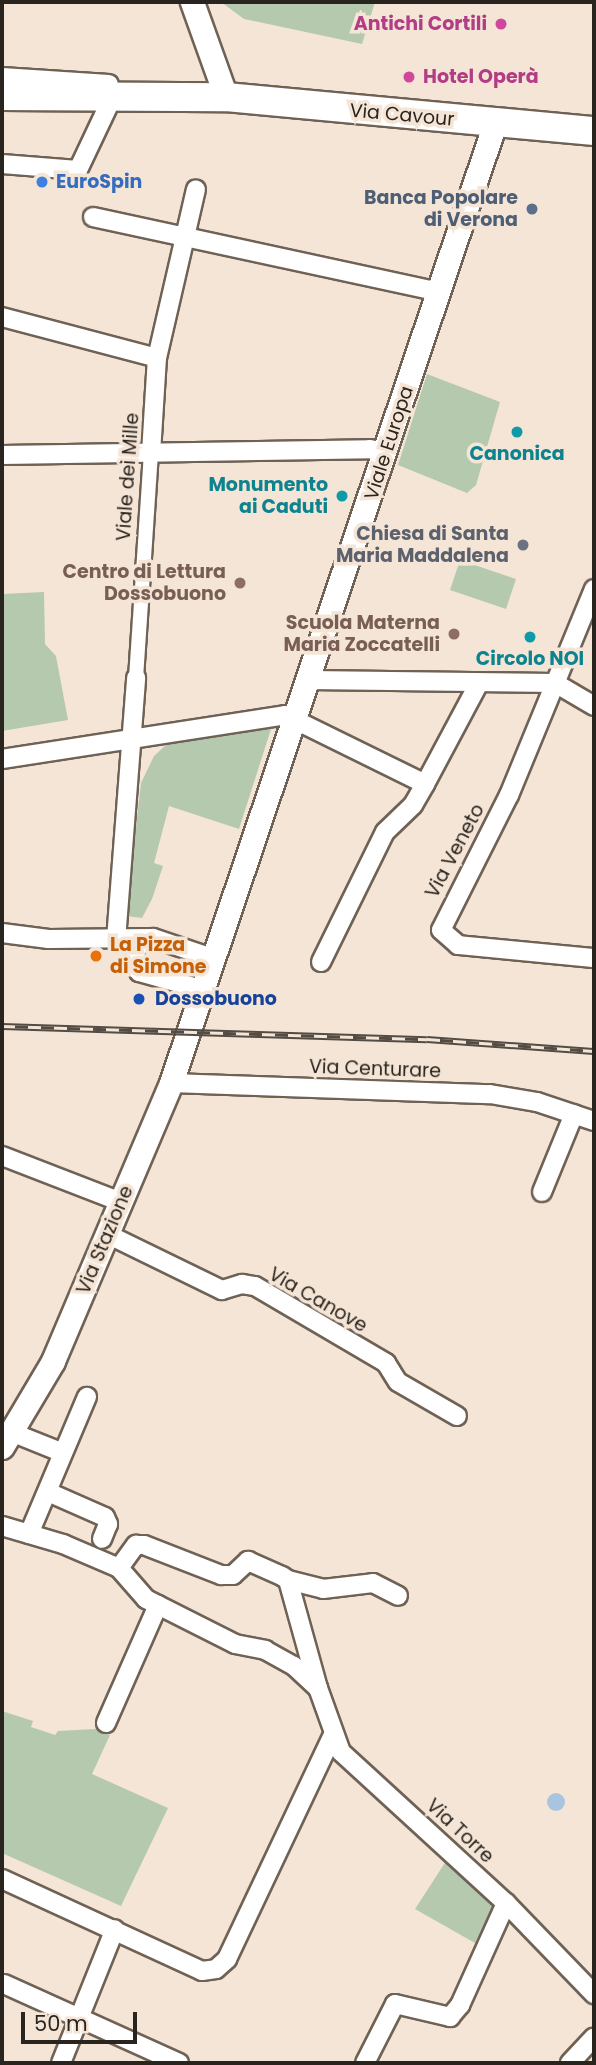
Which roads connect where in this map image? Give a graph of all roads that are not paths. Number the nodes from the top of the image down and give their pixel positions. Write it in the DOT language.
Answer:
graph roads {
  1 [pos="192,2"];
  2 [pos="2,77"];
  3 [pos="2,96"];
  4 [pos="118,96"];
  5 [pos="218,97"];
  6 [pos="495,123"];
  7 [pos="594,131"];
  8 [pos="2,163"];
  9 [pos="196,189"];
  10 [pos="93,217"];
  11 [pos="188,238"];
  12 [pos="439,292"];
  13 [pos="2,317"];
  14 [pos="157,358"];
  15 [pos="386,452"];
  16 [pos="151,453"];
  17 [pos="2,455"];
  18 [pos="594,589"];
  19 [pos="136,678"];
  20 [pos="309,680"];
  21 [pos="479,682"];
  22 [pos="555,683"];
  23 [pos="594,706"];
  24 [pos="295,720"];
  25 [pos="132,740"];
  26 [pos="2,758"];
  27 [pos="425,784"];
  28 [pos="2,933"];
  29 [pos="153,938"];
  30 [pos="116,940"];
  31 [pos="212,958"];
  32 [pos="594,958"];
  33 [pos="321,962"];
  34 [pos="201,989"];
  35 [pos="183,1041"];
  36 [pos="171,1083"];
  37 [pos="574,1114"];
  38 [pos="594,1121"];
  39 [pos="2,1156"];
  40 [pos="542,1192"];
  41 [pos="121,1202"];
  42 [pos="107,1234"];
  43 [pos="87,1397"];
  44 [pos="457,1416"];
  45 [pos="7,1439"];
  46 [pos="61,1452"];
  47 [pos="48,1492"];
  48 [pos="2,1526"];
  49 [pos="29,1534"];
  50 [pos="102,1539"];
  51 [pos="119,1568"];
  52 [pos="288,1580"];
  53 [pos="398,1596"];
  54 [pos="158,1605"];
  55 [pos="318,1688"];
  56 [pos="106,1723"];
  57 [pos="333,1735"];
  58 [pos="2,1879"];
  59 [pos="506,1903"];
  60 [pos="115,1929"];
  61 [pos="4,1984"];
  62 [pos="594,1994"];
  63 [pos="79,2018"];
  64 [pos="594,2037"];
  65 [pos="61,2063"];
  66 [pos="179,2063"];
  67 [pos="365,2063"];
  68 [pos="570,2063"];
  1 -- 5 [label="street"];
  2 -- 4 [label="street"];
  3 -- 4 [label="main road, Via Cavour"];
  4 -- 5 [label="main road, Via Cavour"];
  4 -- 8 [label="street"];
  5 -- 6 [label="main road, Via Cavour"];
  6 -- 7 [label="main road, Via Cavour"];
  6 -- 12 [label="street, Viale Europa"];
  9 -- 11 [label="street, Viale dei Mille"];
  10 -- 11 [label="street"];
  11 -- 12 [label="street"];
  11 -- 14 [label="street, Viale dei Mille"];
  12 -- 15 [label="street, Viale Europa"];
  13 -- 14 [label="street"];
  14 -- 16 [label="street, Viale dei Mille"];
  15 -- 16 [label="street"];
  15 -- 20 [label="street, Viale Europa"];
  16 -- 17 [label="street"];
  16 -- 19 [label="street, Viale dei Mille"];
  18 -- 22 [label="street"];
  19 -- 25 [label="street, Viale dei Mille"];
  20 -- 21 [label="street"];
  20 -- 24 [label="street, Viale Europa"];
  21 -- 22 [label="street"];
  21 -- 27 [label="street"];
  22 -- 23 [label="street"];
  22 -- 32 [label="street, Via Veneto"];
  24 -- 25 [label="street"];
  24 -- 27 [label="street"];
  24 -- 31 [label="street, Viale Europa"];
  25 -- 26 [label="street"];
  25 -- 30 [label="street, Viale dei Mille"];
  27 -- 33 [label="street"];
  28 -- 30 [label="street"];
  29 -- 30 [label="street"];
  29 -- 31 [label="street"];
  29 -- 34 [label="street"];
  31 -- 34 [label="street, Viale Europa"];
  34 -- 35 [label="street, Viale Europa"];
  35 -- 36 [label="street, Via Stazione"];
  36 -- 37 [label="street, Via Centurare"];
  36 -- 41 [label="street, Via Stazione"];
  37 -- 38 [label="street, Via Centurare"];
  37 -- 40 [label="street"];
  39 -- 41 [label="street"];
  41 -- 42 [label="street, Via Stazione"];
  42 -- 44 [label="street, Via Canove"];
  42 -- 45 [label="street, Via Stazione"];
  43 -- 46 [label="street"];
  45 -- 46 [label="street, Via Stazione"];
  46 -- 47 [label="street"];
  47 -- 49 [label="street"];
  47 -- 50 [label="street"];
  48 -- 49 [label="street"];
  49 -- 51 [label="street"];
  51 -- 52 [label="street"];
  51 -- 54 [label="street"];
  52 -- 53 [label="street"];
  52 -- 55 [label="street, Via Torre"];
  54 -- 55 [label="street"];
  54 -- 56 [label="street"];
  55 -- 57 [label="street, Via Torre"];
  57 -- 59 [label="street, Via Torre"];
  57 -- 60 [label="street"];
  58 -- 60 [label="street"];
  59 -- 62 [label="street, Via Torre"];
  59 -- 67 [label="street"];
  60 -- 63 [label="street"];
  61 -- 63 [label="street"];
  63 -- 65 [label="street"];
  63 -- 66 [label="street"];
  64 -- 68 [label="street"];
}
